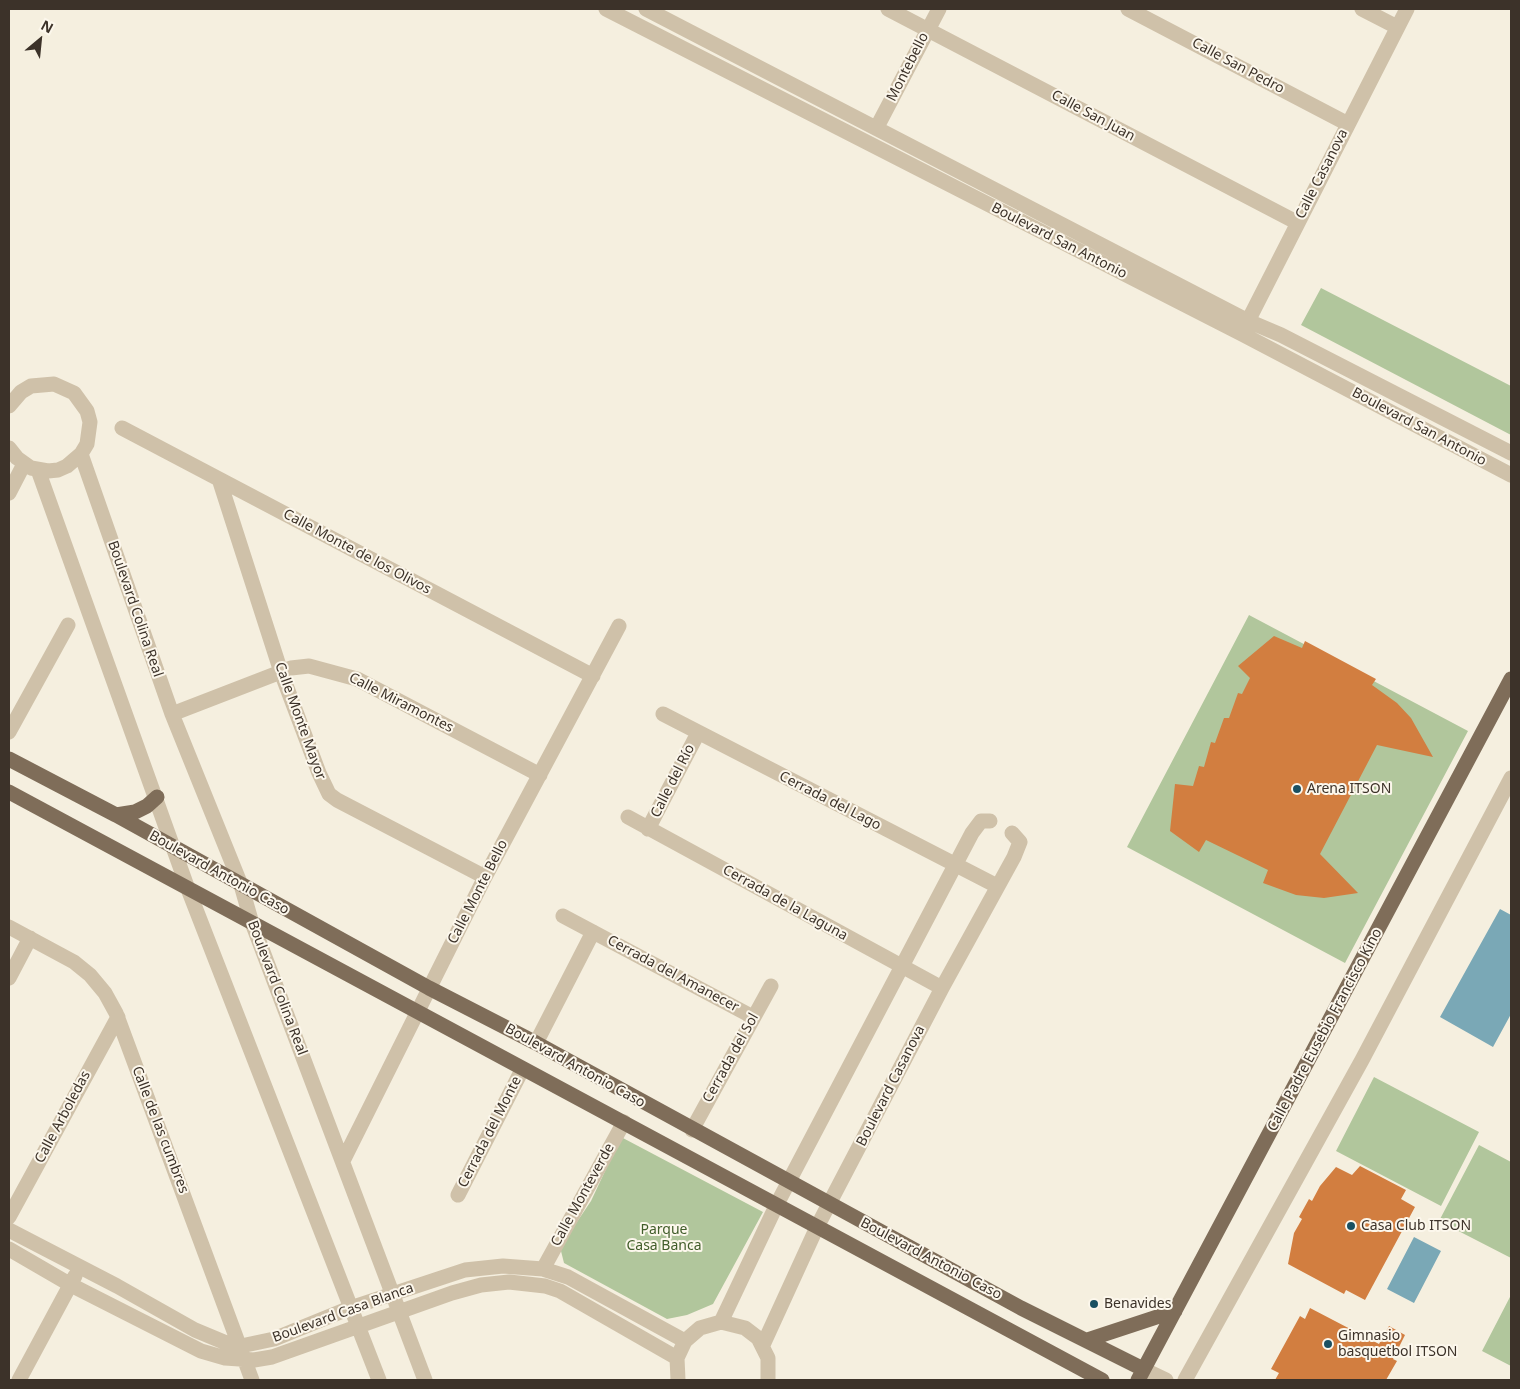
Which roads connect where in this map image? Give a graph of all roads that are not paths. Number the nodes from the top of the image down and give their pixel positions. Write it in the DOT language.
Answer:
graph roads {
  1 [pos="606,9"];
  2 [pos="646,9"];
  3 [pos="888,9"];
  4 [pos="939,9"];
  5 [pos="1128,9"];
  6 [pos="1362,9"];
  7 [pos="1407,9"];
  8 [pos="1397,27"];
  9 [pos="928,29"];
  10 [pos="1348,124"];
  11 [pos="877,127"];
  12 [pos="1298,222"];
  13 [pos="1245,327"];
  14 [pos="1299,346"];
  15 [pos="10,399"];
  16 [pos="122,428"];
  17 [pos="9,448"];
  18 [pos="81,454"];
  19 [pos="1511,454"];
  20 [pos="24,464"];
  21 [pos="38,470"];
  22 [pos="1511,475"];
  23 [pos="219,478"];
  24 [pos="9,493"];
  25 [pos="68,626"];
  26 [pos="619,626"];
  27 [pos="281,672"];
  28 [pos="592,676"];
  29 [pos="1511,679"];
  30 [pos="172,714"];
  31 [pos="664,714"];
  32 [pos="9,732"];
  33 [pos="698,733"];
  34 [pos="9,759"];
  35 [pos="540,775"];
  36 [pos="1511,778"];
  37 [pos="9,792"];
  38 [pos="157,797"];
  39 [pos="116,815"];
  40 [pos="628,818"];
  41 [pos="990,821"];
  42 [pos="648,829"];
  43 [pos="1012,833"];
  44 [pos="175,848"];
  45 [pos="955,865"];
  46 [pos="485,877"];
  47 [pos="241,885"];
  48 [pos="997,886"];
  49 [pos="188,889"];
  50 [pos="563,916"];
  51 [pos="251,920"];
  52 [pos="9,927"];
  53 [pos="593,932"];
  54 [pos="30,938"];
  55 [pos="902,967"];
  56 [pos="9,978"];
  57 [pos="771,986"];
  58 [pos="429,988"];
  59 [pos="942,988"];
  60 [pos="416,1012"];
  61 [pos="118,1017"];
  62 [pos="753,1017"];
  63 [pos="536,1044"];
  64 [pos="522,1070"];
  65 [pos="624,1122"];
  66 [pos="692,1130"];
  67 [pos="343,1160"];
  68 [pos="790,1183"];
  69 [pos="458,1195"];
  70 [pos="777,1204"];
  71 [pos="830,1205"];
  72 [pos="9,1217"];
  73 [pos="817,1227"];
  74 [pos="9,1230"];
  75 [pos="9,1249"];
  76 [pos="926,1257"];
  77 [pos="80,1267"];
  78 [pos="543,1269"];
  79 [pos="915,1280"];
  80 [pos="71,1285"];
  81 [pos="392,1294"];
  82 [pos="350,1308"];
  83 [pos="1021,1308"];
  84 [pos="1175,1311"];
  85 [pos="401,1313"];
  86 [pos="721,1322"];
  87 [pos="359,1325"];
  88 [pos="1009,1330"];
  89 [pos="1087,1340"];
  90 [pos="685,1342"];
  91 [pos="763,1345"];
  92 [pos="243,1353"];
  93 [pos="677,1358"];
  94 [pos="1140,1374"];
  95 [pos="19,1380"];
  96 [pos="252,1380"];
  97 [pos="379,1380"];
  98 [pos="425,1380"];
  99 [pos="678,1380"];
  100 [pos="768,1380"];
  101 [pos="1102,1380"];
  102 [pos="1166,1380"];
  103 [pos="1185,1380"];
  1 -- 13 [label="street, Boulevard San Antonio"];
  2 -- 11 [label="street, Boulevard San Antonio"];
  3 -- 9 [label="street, Calle San Juan"];
  4 -- 9 [label="street, Montebello"];
  5 -- 10 [label="street, Calle San Pedro"];
  6 -- 8 [label="street"];
  7 -- 8 [label="street, Calle Casanova"];
  8 -- 10 [label="street, Calle Casanova"];
  9 -- 11 [label="street, Montebello"];
  9 -- 12 [label="street, Calle San Juan"];
  10 -- 12 [label="street, Calle Casanova"];
  11 -- 13 [label="street, Boulevard San Antonio"];
  12 -- 13 [label="street, Calle Casanova"];
  13 -- 14 [label="street"];
  13 -- 19 [label="street, Boulevard San Antonio"];
  13 -- 22 [label="street, Boulevard San Antonio"];
  15 -- 18 [label="street"];
  16 -- 23 [label="street, Calle Monte de los Olivos"];
  17 -- 20 [label="street"];
  18 -- 21 [label="street"];
  18 -- 30 [label="street, Boulevard Colina Real"];
  20 -- 21 [label="street"];
  20 -- 24 [label="street"];
  21 -- 38 [label="street"];
  23 -- 27 [label="street, Calle Monte Mayor"];
  23 -- 28 [label="street, Calle Monte de los Olivos"];
  25 -- 32 [label="street"];
  26 -- 28 [label="street, Calle Monte Bello"];
  27 -- 30 [label="street, Calle Miramontes"];
  27 -- 35 [label="street, Calle Miramontes"];
  27 -- 46 [label="street, Calle Monte Mayor"];
  28 -- 35 [label="street, Calle Monte Bello"];
  29 -- 84 [label="main road, Calle Padre Eusebio Francisco Kino"];
  30 -- 47 [label="street, Boulevard Colina Real"];
  31 -- 33 [label="street, Cerrada del Lago"];
  33 -- 42 [label="street, Calle del Río"];
  33 -- 45 [label="street, Cerrada del Lago"];
  34 -- 39 [label="main road, Boulevard Antonio Caso"];
  35 -- 46 [label="street, Calle Monte Bello"];
  36 -- 103 [label="street"];
  37 -- 49 [label="main road, Boulevard Antonio Caso"];
  38 -- 39 [label="main road"];
  38 -- 44 [label="street"];
  39 -- 44 [label="main road, Boulevard Antonio Caso"];
  40 -- 42 [label="street, Cerrada de la Laguna"];
  41 -- 45 [label="street"];
  42 -- 55 [label="street, Cerrada de la Laguna"];
  43 -- 48 [label="street, Boulevard Casanova"];
  44 -- 47 [label="main road, Boulevard Antonio Caso"];
  44 -- 49 [label="street"];
  45 -- 48 [label="street, Cerrada del Lago"];
  45 -- 55 [label="street"];
  46 -- 58 [label="street, Calle Monte Bello"];
  47 -- 51 [label="street, Boulevard Colina Real"];
  47 -- 58 [label="main road, Boulevard Antonio Caso"];
  48 -- 59 [label="street, Boulevard Casanova"];
  49 -- 51 [label="main road, Boulevard Antonio Caso"];
  49 -- 82 [label="street"];
  50 -- 53 [label="street, Cerrada del Amanecer"];
  51 -- 60 [label="main road, Boulevard Antonio Caso"];
  51 -- 67 [label="street, Boulevard Colina Real"];
  52 -- 54 [label="street, Calle de las cumbres"];
  53 -- 62 [label="street, Cerrada del Amanecer"];
  53 -- 63 [label="street, Cerrada del Amanecer"];
  54 -- 56 [label="street"];
  54 -- 61 [label="street, Calle de las cumbres"];
  55 -- 59 [label="street, Cerrada de la Laguna"];
  55 -- 68 [label="street"];
  57 -- 62 [label="street, Cerrada del Sol"];
  58 -- 60 [label="street, Calle Monte Bello"];
  58 -- 63 [label="main road, Boulevard Antonio Caso"];
  59 -- 71 [label="street, Boulevard Casanova"];
  60 -- 64 [label="main road, Boulevard Antonio Caso"];
  60 -- 67 [label="street, Calle Monte Bello"];
  61 -- 72 [label="street, Calle Arboledas"];
  61 -- 92 [label="street, Calle de las cumbres"];
  62 -- 66 [label="street, Cerrada del Sol"];
  63 -- 66 [label="main road, Boulevard Antonio Caso"];
  64 -- 65 [label="main road, Boulevard Antonio Caso"];
  64 -- 69 [label="street, Cerrada del Monte"];
  65 -- 70 [label="main road, Boulevard Antonio Caso"];
  65 -- 78 [label="street, Calle Monteverde"];
  66 -- 68 [label="main road, Boulevard Antonio Caso"];
  67 -- 81 [label="street, Boulevard Colina Real"];
  68 -- 70 [label="street"];
  68 -- 71 [label="main road, Boulevard Antonio Caso"];
  70 -- 73 [label="main road, Boulevard Antonio Caso"];
  70 -- 86 [label="street"];
  71 -- 73 [label="street, Boulevard Casanova"];
  71 -- 76 [label="main road, Boulevard Antonio Caso"];
  73 -- 79 [label="main road, Boulevard Antonio Caso"];
  73 -- 91 [label="street, Boulevard Casanova"];
  74 -- 77 [label="street, Boulevard Casa Blanca"];
  75 -- 80 [label="street, Boulevard Casa Blanca"];
  76 -- 79 [label="main road"];
  76 -- 83 [label="main road, Boulevard Antonio Caso"];
  77 -- 80 [label="street"];
  77 -- 92 [label="street, Boulevard Casa Blanca"];
  78 -- 81 [label="street, Boulevard Casa Blanca"];
  78 -- 90 [label="street, Boulevard Casa Blanca"];
  79 -- 88 [label="main road, Boulevard Antonio Caso"];
  80 -- 92 [label="street, Boulevard Casa Blanca"];
  80 -- 95 [label="street"];
  81 -- 82 [label="street, Boulevard Casa Blanca"];
  81 -- 85 [label="street, Boulevard Colina Real"];
  82 -- 87 [label="street"];
  82 -- 92 [label="street, Boulevard Casa Blanca"];
  83 -- 88 [label="main road"];
  83 -- 89 [label="main road, Boulevard Antonio Caso"];
  84 -- 89 [label="main road"];
  84 -- 94 [label="main road, Calle Padre Eusebio Francisco Kino"];
  85 -- 87 [label="street, Boulevard Casa Blanca"];
  85 -- 93 [label="street, Boulevard Casa Blanca"];
  85 -- 98 [label="street, Boulevard Colina Real"];
  86 -- 90 [label="street"];
  86 -- 91 [label="street"];
  87 -- 92 [label="street, Boulevard Casa Blanca"];
  87 -- 97 [label="street"];
  88 -- 101 [label="main road, Boulevard Antonio Caso"];
  89 -- 94 [label="main road, Boulevard Antonio Caso"];
  90 -- 93 [label="street"];
  91 -- 100 [label="street"];
  92 -- 96 [label="street, Calle de las cumbres"];
  93 -- 99 [label="street"];
  94 -- 102 [label="street"];
}
